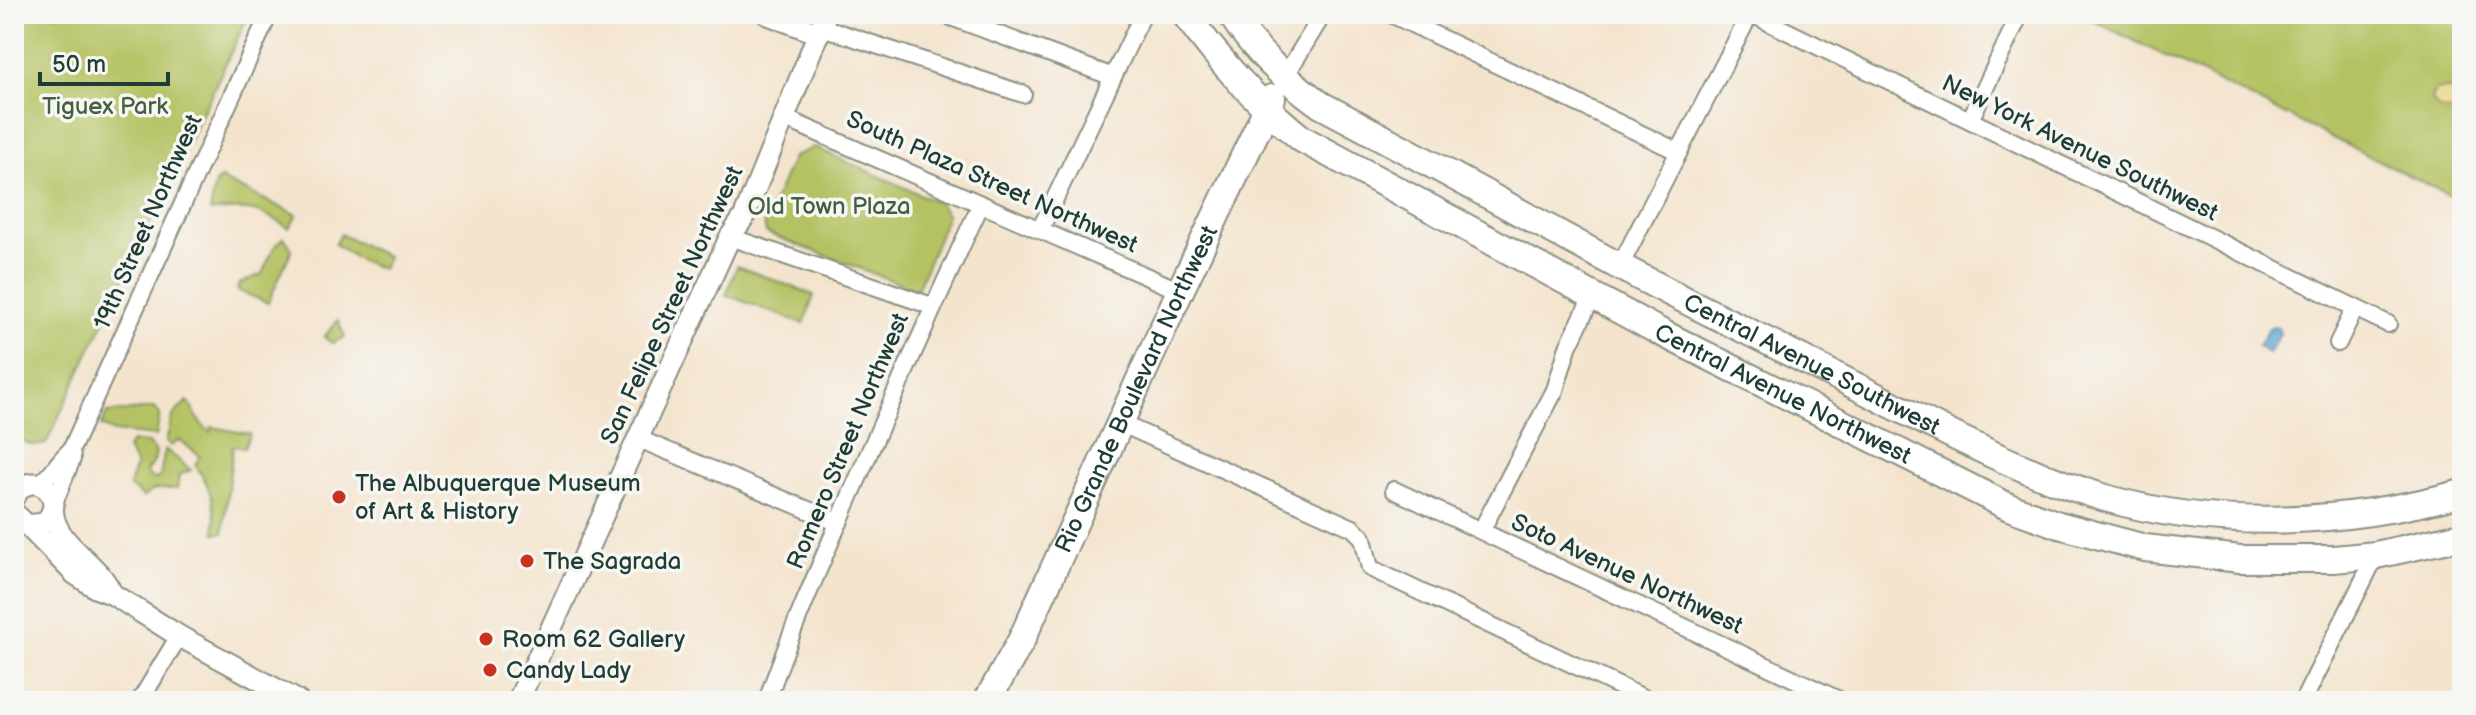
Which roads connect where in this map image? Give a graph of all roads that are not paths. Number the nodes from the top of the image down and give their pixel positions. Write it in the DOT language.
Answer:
graph roads {
  1 [pos="269,14"];
  2 [pos="767,14"];
  3 [pos="943,14"];
  4 [pos="1143,14"];
  5 [pos="1185,14"];
  6 [pos="1231,14"];
  7 [pos="1323,14"];
  8 [pos="1391,14"];
  9 [pos="1751,14"];
  10 [pos="2020,14"];
  11 [pos="822,25"];
  12 [pos="1113,77"];
  13 [pos="1284,78"];
  14 [pos="1023,94"];
  15 [pos="1265,109"];
  16 [pos="784,118"];
  17 [pos="1970,120"];
  18 [pos="1679,152"];
  19 [pos="981,204"];
  20 [pos="1040,230"];
  21 [pos="730,237"];
  22 [pos="1620,266"];
  23 [pos="1180,291"];
  24 [pos="1592,297"];
  25 [pos="932,306"];
  26 [pos="2355,308"];
  27 [pos="2388,324"];
  28 [pos="2338,343"];
  29 [pos="1122,424"];
  30 [pos="639,439"];
  31 [pos="71,450"];
  32 [pos="24,483"];
  33 [pos="1394,490"];
  34 [pos="2462,493"];
  35 [pos="54,507"];
  36 [pos="21,519"];
  37 [pos="839,523"];
  38 [pos="1481,531"];
  39 [pos="2462,536"];
  40 [pos="2376,555"];
  41 [pos="112,594"];
  42 [pos="179,636"];
  43 [pos="140,701"];
  44 [pos="298,701"];
  45 [pos="518,701"];
  46 [pos="767,701"];
  47 [pos="987,701"];
  48 [pos="1650,701"];
  49 [pos="1841,701"];
  50 [pos="2303,701"];
  1 -- 31 [label="street, 19th Street Northwest"];
  2 -- 11 [label="street"];
  3 -- 12 [label="street"];
  4 -- 12 [label="street"];
  5 -- 15 [label="main road, Central Avenue Northwest"];
  6 -- 13 [label="main road, Central Avenue Southwest"];
  7 -- 13 [label="street"];
  8 -- 18 [label="street"];
  9 -- 17 [label="street, New York Avenue Southwest"];
  9 -- 18 [label="street"];
  10 -- 17 [label="street"];
  11 -- 14 [label="street"];
  11 -- 16 [label="street, San Felipe Street Northwest"];
  12 -- 20 [label="street"];
  13 -- 15 [label="main road, Rio Grande Boulevard Northwest"];
  13 -- 22 [label="main road, Central Avenue Southwest"];
  15 -- 23 [label="main road, Rio Grande Boulevard Northwest"];
  15 -- 24 [label="main road, Central Avenue Northwest"];
  16 -- 19 [label="street, South Plaza Street Northwest"];
  16 -- 21 [label="street, San Felipe Street Northwest"];
  17 -- 26 [label="street, New York Avenue Southwest"];
  18 -- 22 [label="street"];
  19 -- 20 [label="street, South Plaza Street Northwest"];
  19 -- 25 [label="street, Romero Street Northwest"];
  20 -- 23 [label="street, South Plaza Street Northwest"];
  21 -- 25 [label="street"];
  21 -- 30 [label="street, San Felipe Street Northwest"];
  22 -- 34 [label="main road, Central Avenue Southwest"];
  23 -- 29 [label="main road, Rio Grande Boulevard Northwest"];
  24 -- 38 [label="street"];
  24 -- 40 [label="main road, Central Avenue Northwest"];
  25 -- 37 [label="street, Romero Street Northwest"];
  26 -- 27 [label="street, New York Avenue Southwest"];
  26 -- 28 [label="street"];
  29 -- 47 [label="main road, Rio Grande Boulevard Northwest"];
  29 -- 48 [label="street"];
  30 -- 37 [label="street"];
  30 -- 45 [label="street, San Felipe Street Northwest"];
  31 -- 32 [label="street, 19th Street Northwest"];
  31 -- 35 [label="street, 19th Street Northwest"];
  32 -- 35 [label="street"];
  33 -- 38 [label="street, Soto Avenue Northwest"];
  35 -- 36 [label="street"];
  35 -- 41 [label="street"];
  36 -- 41 [label="street"];
  37 -- 46 [label="street, Romero Street Northwest"];
  38 -- 49 [label="street, Soto Avenue Northwest"];
  39 -- 40 [label="main road, Central Avenue Northwest"];
  40 -- 50 [label="street"];
  41 -- 42 [label="street"];
  42 -- 43 [label="street"];
  42 -- 44 [label="street"];
}
